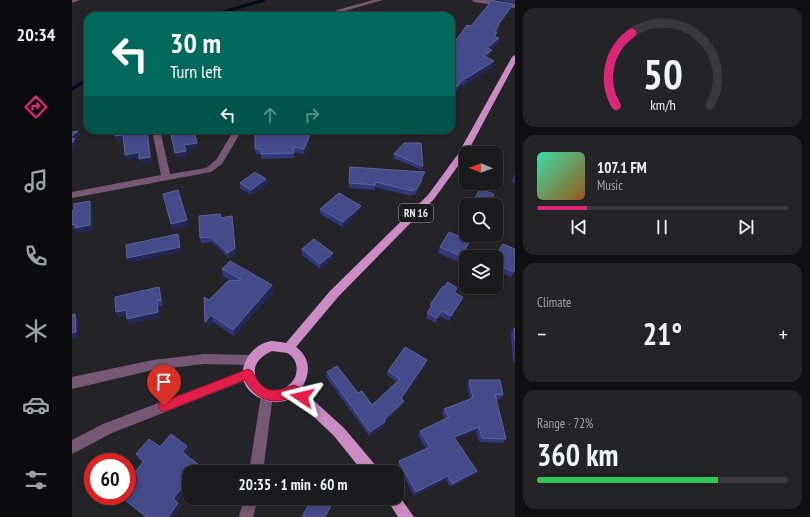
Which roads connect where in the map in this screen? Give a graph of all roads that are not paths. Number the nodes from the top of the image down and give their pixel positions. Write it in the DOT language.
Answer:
graph roads {
  1 [pos="77,0"];
  2 [pos="380,0"];
  3 [pos="474,0"];
  4 [pos="72,1"];
  5 [pos="515,6"];
  6 [pos="337,12"];
  7 [pos="515,58"];
  8 [pos="157,134"];
  9 [pos="236,134"];
  10 [pos="166,177"];
  11 [pos="72,195"];
  12 [pos="289,348"];
  13 [pos="251,360"];
  14 [pos="248,374"];
  15 [pos="72,383"];
  16 [pos="294,390"];
  17 [pos="268,395"];
  18 [pos="72,447"];
  19 [pos="257,465"];
  20 [pos="366,465"];
  21 [pos="249,505"];
  22 [pos="398,505"];
  23 [pos="246,517"];
  24 [pos="407,517"];
  1 -- 4 [label="street"];
  2 -- 6 [label="street"];
  3 -- 5 [label="street"];
  7 -- 12 [label="main road, RN 16 / RN 16"];
  8 -- 10 [label="street"];
  9 -- 10 [label="street"];
  10 -- 11 [label="street"];
  12 -- 13 [label="main road"];
  12 -- 16 [label="main road"];
  13 -- 14 [label="main road"];
  13 -- 15 [label="street"];
  14 -- 17 [label="main road"];
  14 -- 18 [label="street"];
  16 -- 17 [label="main road"];
  16 -- 20 [label="main road"];
  17 -- 19 [label="street"];
  21 -- 23 [label="street"];
  22 -- 24 [label="main road"];
}
